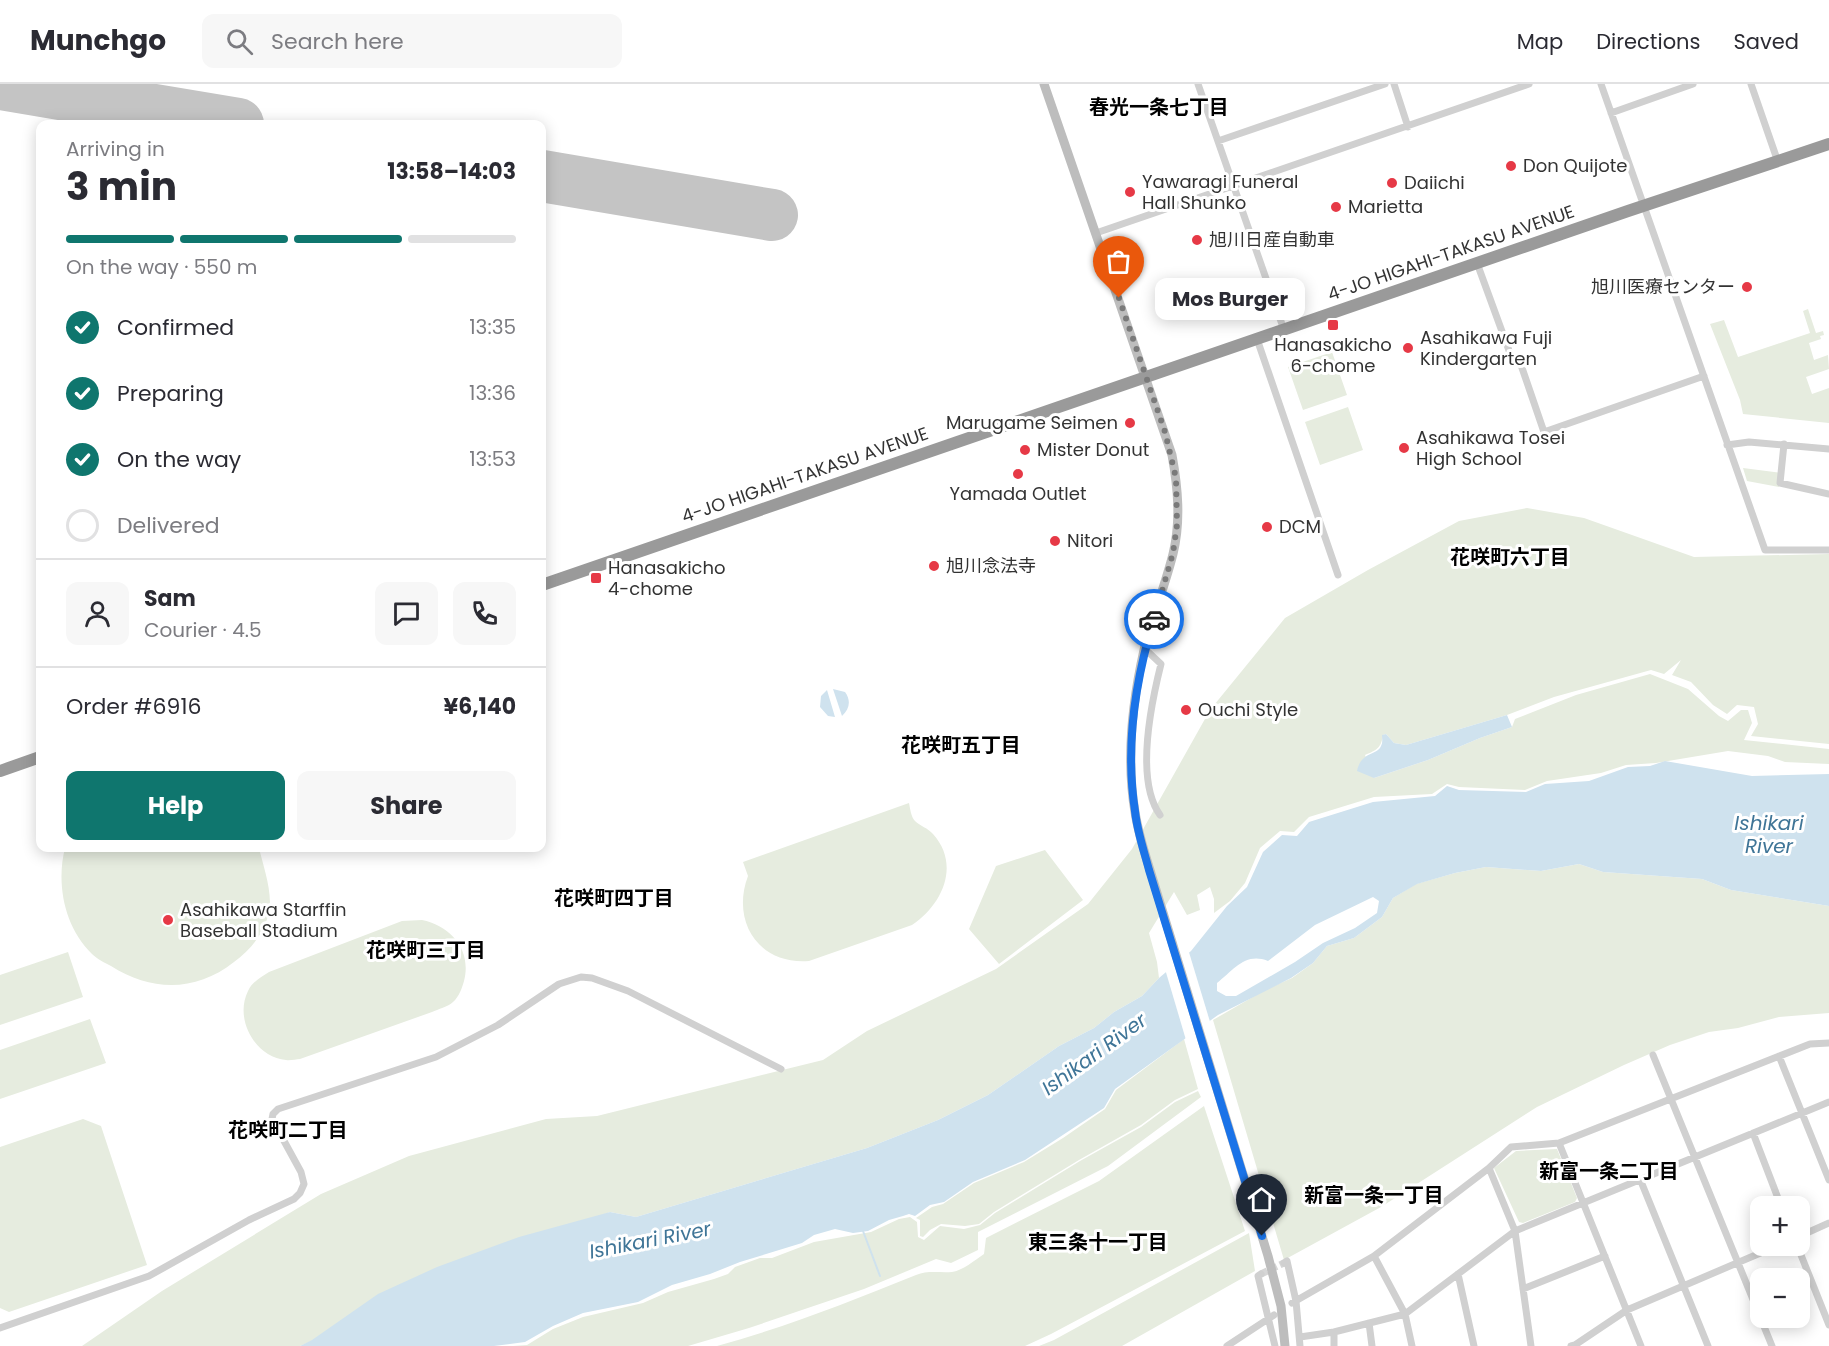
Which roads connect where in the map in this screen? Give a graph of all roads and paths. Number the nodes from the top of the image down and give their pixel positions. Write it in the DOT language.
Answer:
graph roads {
  1 [pos="1044,84"];
  2 [pos="1198,84"];
  3 [pos="1384,84"];
  4 [pos="1394,84"];
  5 [pos="1529,84"];
  6 [pos="1601,84"];
  7 [pos="1693,84"];
  8 [pos="1751,84"];
  9 [pos="1611,113"];
  10 [pos="1408,127"];
  11 [pos="1218,141"];
  12 [pos="1829,144"];
  13 [pos="1778,162"];
  14 [pos="1233,186"];
  15 [pos="1643,206"];
  16 [pos="1096,233"];
  17 [pos="1477,263"];
  18 [pos="1284,330"];
  19 [pos="1257,339"];
  20 [pos="1704,376"];
  21 [pos="1146,377"];
  22 [pos="1784,444"];
  23 [pos="1727,445"];
  24 [pos="1829,449"];
  25 [pos="1829,494"];
  26 [pos="1829,550"];
  27 [pos="1338,575"];
  28 [pos="546,584"];
  29 [pos="1145,649"];
  30 [pos="36,758"];
  31 [pos="0,771"];
  32 [pos="1160,815"];
  33 [pos="1829,1043"];
  34 [pos="1653,1055"];
  35 [pos="1779,1056"];
  36 [pos="781,1070"];
  37 [pos="1671,1100"];
  38 [pos="1829,1102"];
  39 [pos="1802,1113"];
  40 [pos="1753,1133"];
  41 [pos="1559,1143"];
  42 [pos="1829,1154"];
  43 [pos="1694,1157"];
  44 [pos="1820,1158"];
  45 [pos="1489,1168"];
  46 [pos="1640,1179"];
  47 [pos="1829,1180"];
  48 [pos="1777,1196"];
  49 [pos="1583,1202"];
  50 [pos="1829,1223"];
  51 [pos="1515,1231"];
  52 [pos="1810,1232"];
  53 [pos="1374,1256"];
  54 [pos="1605,1256"];
  55 [pos="1754,1256"];
  56 [pos="1801,1256"];
  57 [pos="1284,1263"];
  58 [pos="1738,1263"];
  59 [pos="1261,1274"];
  60 [pos="1458,1274"];
  61 [pos="1683,1286"];
  62 [pos="1522,1289"];
  63 [pos="1294,1302"];
  64 [pos="1627,1310"];
  65 [pos="1406,1314"];
  66 [pos="1272,1317"];
  67 [pos="1369,1323"];
  68 [pos="1829,1325"];
  69 [pos="0,1328"];
  70 [pos="1334,1332"];
  71 [pos="1300,1337"];
  72 [pos="1227,1346"];
  73 [pos="1275,1346"];
  74 [pos="1285,1346"];
  75 [pos="1300,1346"];
  76 [pos="1334,1346"];
  77 [pos="1372,1346"];
  78 [pos="1412,1346"];
  79 [pos="1474,1346"];
  80 [pos="1531,1346"];
  81 [pos="1571,1346"];
  82 [pos="1575,1346"];
  83 [pos="1641,1346"];
  84 [pos="1708,1346"];
  85 [pos="1772,1346"];
  1 -- 16 [label="street"];
  2 -- 11 [label="street"];
  3 -- 11 [label="street"];
  4 -- 10 [label="street"];
  5 -- 10 [label="street"];
  6 -- 9 [label="street"];
  7 -- 9 [label="street"];
  8 -- 13 [label="street"];
  9 -- 15 [label="street"];
  10 -- 14 [label="street"];
  11 -- 14 [label="street"];
  12 -- 13 [label="highway, 4-JO HIGAHI-TAKASU AVENUE"];
  13 -- 15 [label="highway, 4-JO HIGAHI-TAKASU AVENUE"];
  14 -- 16 [label="street"];
  14 -- 18 [label="street"];
  15 -- 17 [label="highway, 4-JO HIGAHI-TAKASU AVENUE"];
  15 -- 20 [label="street"];
  16 -- 21 [label="street"];
  17 -- 18 [label="highway, 4-JO HIGAHI-TAKASU AVENUE"];
  17 -- 20 [label="street"];
  18 -- 19 [label="highway, 4-JO HIGAHI-TAKASU AVENUE"];
  19 -- 21 [label="highway, 4-JO HIGAHI-TAKASU AVENUE"];
  19 -- 27 [label="street"];
  20 -- 23 [label="street"];
  21 -- 28 [label="highway, 4-JO HIGAHI-TAKASU AVENUE"];
  21 -- 29 [label="street"];
  22 -- 23 [label="street"];
  22 -- 24 [label="street"];
  22 -- 25 [label="street"];
  23 -- 26 [label="street"];
  29 -- 32 [label="street"];
  29 -- 74 [label="street"];
  30 -- 31 [label="highway"];
  33 -- 35 [label="street"];
  34 -- 37 [label="street"];
  35 -- 37 [label="street"];
  35 -- 39 [label="street"];
  36 -- 69 [label="street"];
  37 -- 41 [label="street"];
  37 -- 43 [label="street"];
  38 -- 39 [label="street"];
  39 -- 40 [label="street"];
  39 -- 44 [label="street"];
  40 -- 43 [label="street"];
  40 -- 48 [label="street"];
  41 -- 45 [label="street"];
  41 -- 49 [label="street"];
  42 -- 44 [label="street"];
  43 -- 46 [label="street"];
  43 -- 58 [label="street"];
  44 -- 47 [label="street"];
  45 -- 51 [label="street"];
  45 -- 53 [label="street"];
  46 -- 49 [label="street"];
  46 -- 61 [label="street"];
  49 -- 51 [label="street"];
  49 -- 54 [label="street"];
  50 -- 52 [label="street"];
  51 -- 60 [label="street"];
  51 -- 62 [label="street"];
  53 -- 63 [label="street"];
  53 -- 65 [label="street"];
  54 -- 62 [label="street"];
  54 -- 64 [label="street"];
  55 -- 58 [label="street"];
  56 -- 68 [label="street"];
  57 -- 63 [label="street"];
  58 -- 61 [label="street"];
  58 -- 85 [label="street"];
  59 -- 66 [label="street"];
  60 -- 65 [label="street"];
  60 -- 79 [label="street"];
  61 -- 64 [label="street"];
  61 -- 84 [label="street"];
  62 -- 80 [label="street"];
  63 -- 71 [label="street"];
  64 -- 82 [label="street"];
  64 -- 83 [label="street"];
  65 -- 67 [label="street"];
  65 -- 78 [label="street"];
  66 -- 72 [label="street"];
  66 -- 73 [label="street"];
  67 -- 70 [label="street"];
  67 -- 77 [label="street"];
  70 -- 71 [label="street"];
  70 -- 76 [label="street"];
  71 -- 75 [label="street"];
  81 -- 82 [label="street"];
}
